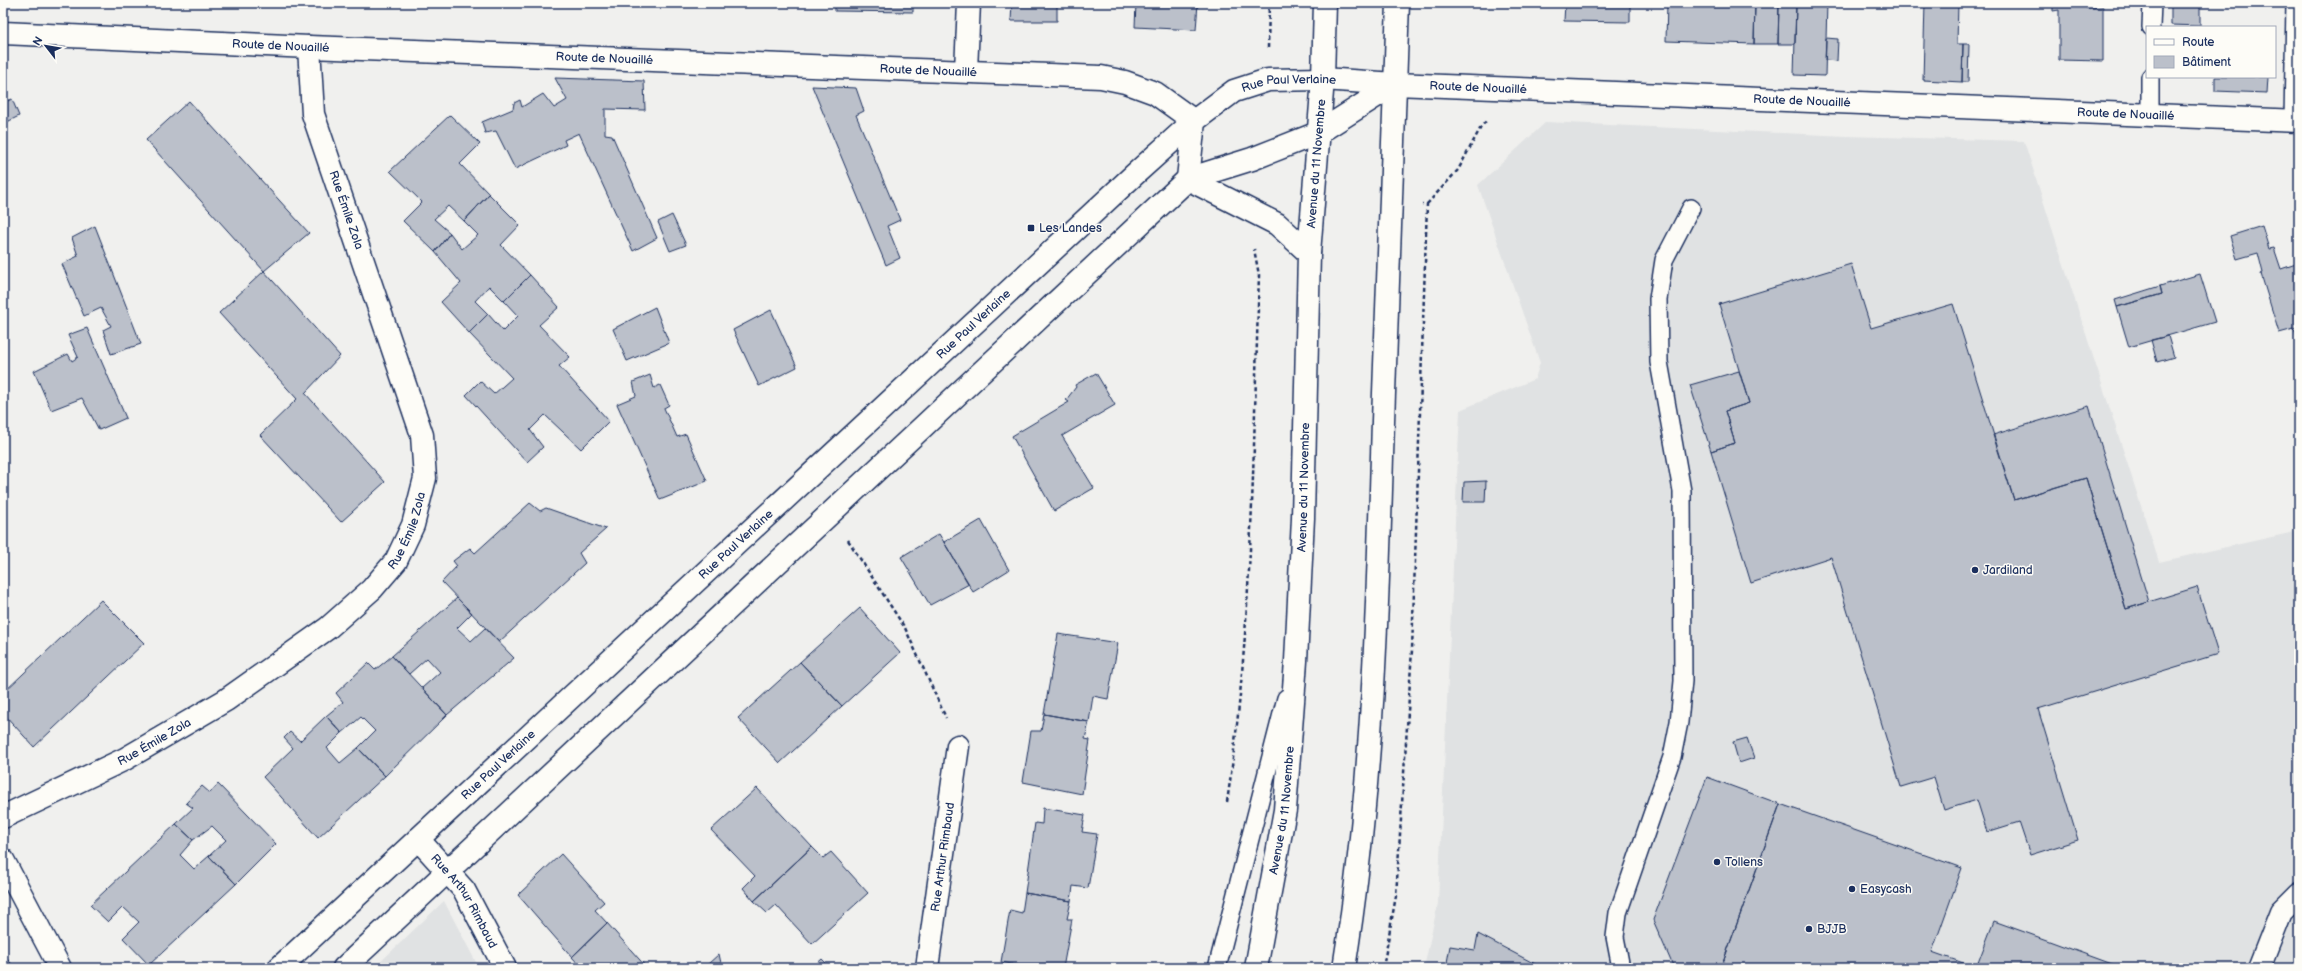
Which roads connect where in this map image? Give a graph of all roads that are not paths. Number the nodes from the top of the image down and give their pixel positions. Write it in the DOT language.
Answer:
graph roads {
  1 [pos="969,3"];
  2 [pos="1325,3"];
  3 [pos="1398,3"];
  4 [pos="2152,3"];
  5 [pos="2295,3"];
  6 [pos="2151,26"];
  7 [pos="3,33"];
  8 [pos="309,47"];
  9 [pos="966,70"];
  10 [pos="2150,78"];
  11 [pos="1323,79"];
  12 [pos="1395,84"];
  13 [pos="2150,115"];
  14 [pos="1194,121"];
  15 [pos="2296,121"];
  16 [pos="1318,132"];
  17 [pos="1188,179"];
  18 [pos="1690,208"];
  19 [pos="1309,253"];
  20 [pos="1296,661"];
  21 [pos="958,746"];
  22 [pos="3,817"];
  23 [pos="418,839"];
  24 [pos="3,860"];
  25 [pos="449,872"];
  26 [pos="2299,894"];
  27 [pos="60,968"];
  28 [pos="279,968"];
  29 [pos="344,968"];
  30 [pos="506,968"];
  31 [pos="927,968"];
  32 [pos="1217,968"];
  33 [pos="1256,968"];
  34 [pos="1344,968"];
  35 [pos="1621,968"];
  36 [pos="2259,968"];
  1 -- 9 [label="street"];
  2 -- 11 [label="street, Avenue du 11 Novembre"];
  3 -- 12 [label="street"];
  4 -- 6 [label="lane"];
  5 -- 15 [label="lane"];
  7 -- 8 [label="street, Route de Nouaillé"];
  8 -- 9 [label="street, Route de Nouaillé"];
  8 -- 22 [label="street, Rue Émile Zola"];
  9 -- 14 [label="street, Route de Nouaillé"];
  10 -- 13 [label="lane"];
  11 -- 12 [label="street, Rue Paul Verlaine"];
  11 -- 14 [label="street, Rue Paul Verlaine"];
  11 -- 16 [label="street, Avenue du 11 Novembre"];
  12 -- 13 [label="street, Route de Nouaillé"];
  12 -- 16 [label="street"];
  12 -- 34 [label="street"];
  13 -- 15 [label="street, Route de Nouaillé"];
  14 -- 17 [label="street"];
  14 -- 23 [label="street, Rue Paul Verlaine"];
  16 -- 17 [label="street"];
  16 -- 19 [label="street, Avenue du 11 Novembre"];
  17 -- 19 [label="street"];
  17 -- 25 [label="street"];
  18 -- 35 [label="lane"];
  19 -- 20 [label="street, Avenue du 11 Novembre"];
  20 -- 32 [label="lane"];
  20 -- 33 [label="street, Avenue du 11 Novembre"];
  21 -- 31 [label="street, Rue Arthur Rimbaud"];
  23 -- 25 [label="street, Rue Arthur Rimbaud"];
  23 -- 28 [label="street, Rue Paul Verlaine"];
  24 -- 27 [label="street"];
  25 -- 29 [label="street"];
  25 -- 30 [label="street, Rue Arthur Rimbaud"];
  26 -- 36 [label="street"];
}
